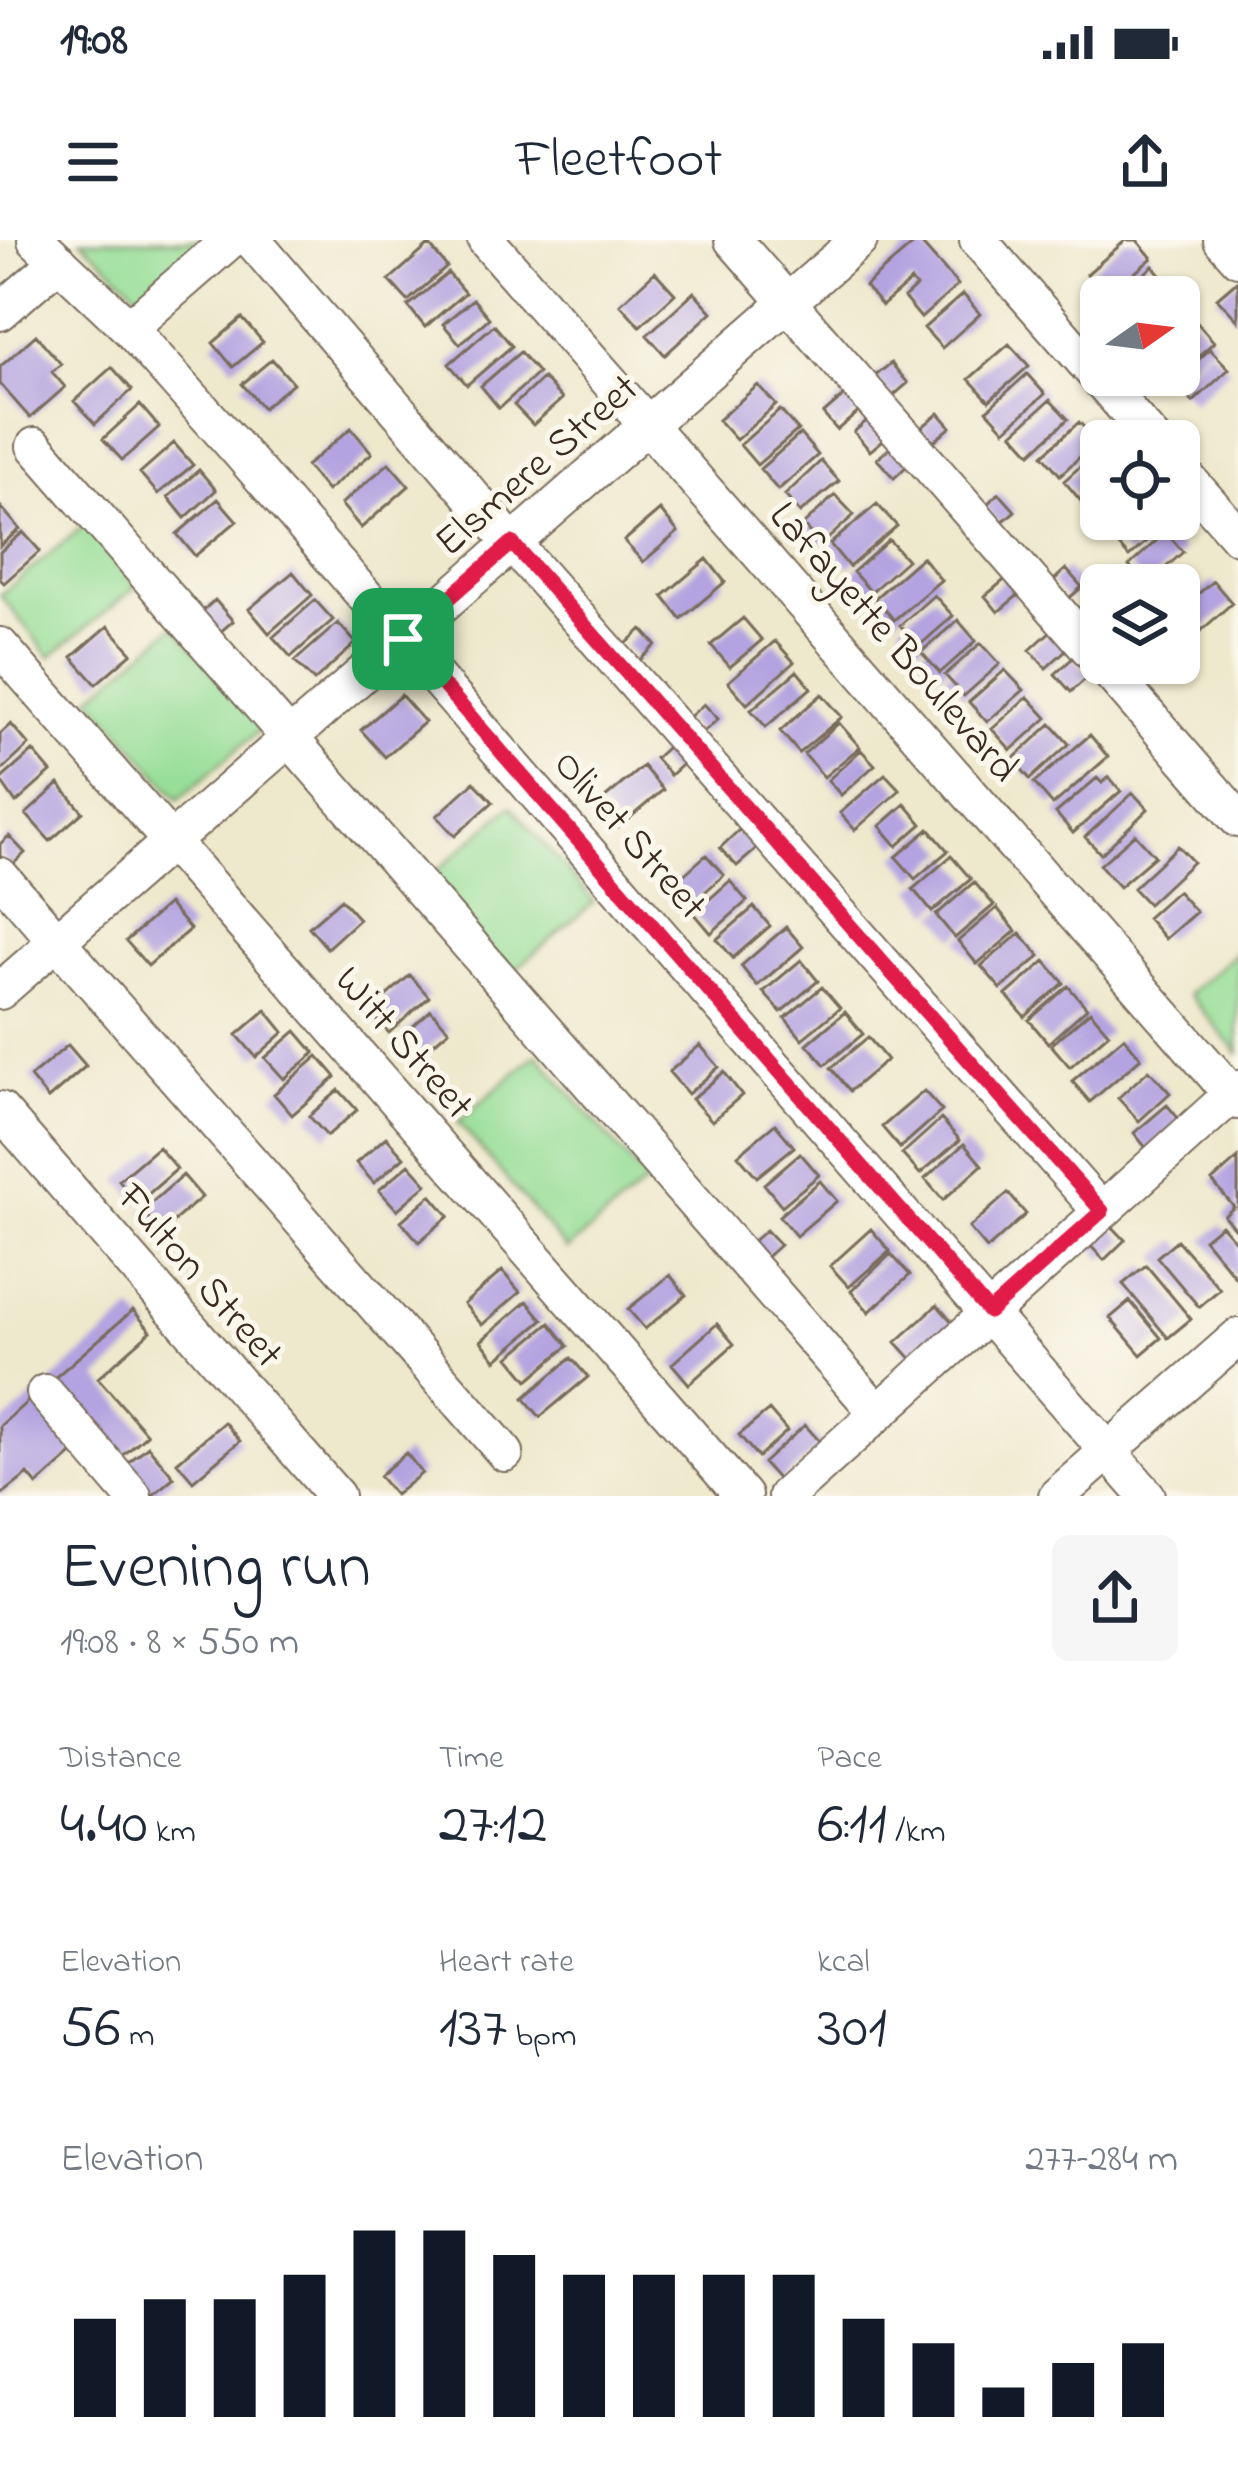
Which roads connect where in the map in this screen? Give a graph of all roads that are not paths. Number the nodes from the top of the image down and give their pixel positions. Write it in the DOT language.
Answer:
graph roads {
  1 [pos="230,240"];
  2 [pos="252,240"];
  3 [pos="486,240"];
  4 [pos="734,240"];
  5 [pos="859,240"];
  6 [pos="978,240"];
  7 [pos="1222,240"];
  8 [pos="48,251"];
  9 [pos="1238,258"];
  10 [pos="788,302"];
  11 [pos="0,312"];
  12 [pos="129,328"];
  13 [pos="1136,420"];
  14 [pos="648,424"];
  15 [pos="35,446"];
  16 [pos="1200,493"];
  17 [pos="1238,536"];
  18 [pos="512,543"];
  19 [pos="1080,637"];
  20 [pos="403,639"];
  21 [pos="0,646"];
  22 [pos="1121,684"];
  23 [pos="287,740"];
  24 [pos="1238,819"];
  25 [pos="172,841"];
  26 [pos="0,876"];
  27 [pos="56,941"];
  28 [pos="0,991"];
  29 [pos="1236,1095"];
  30 [pos="0,1109"];
  31 [pos="1102,1211"];
  32 [pos="989,1312"];
  33 [pos="1238,1337"];
  34 [pos="45,1393"];
  35 [pos="878,1413"];
  36 [pos="1109,1450"];
  37 [pos="505,1453"];
  38 [pos="133,1496"];
  39 [pos="336,1496"];
  40 [pos="743,1496"];
  41 [pos="786,1496"];
  42 [pos="1057,1496"];
  43 [pos="1147,1496"];
  1 -- 12 [label="street"];
  2 -- 18 [label="street"];
  3 -- 14 [label="street, Lafayette Boulevard"];
  4 -- 10 [label="street"];
  5 -- 10 [label="street, Elsmere Street"];
  6 -- 13 [label="street"];
  7 -- 9 [label="street"];
  8 -- 11 [label="street"];
  8 -- 12 [label="street, Olivet Street"];
  10 -- 14 [label="street, Elsmere Street"];
  10 -- 19 [label="street"];
  12 -- 20 [label="street, Olivet Street"];
  14 -- 18 [label="street, Elsmere Street"];
  14 -- 29 [label="street, Lafayette Boulevard"];
  15 -- 23 [label="street"];
  16 -- 17 [label="street"];
  18 -- 20 [label="street, Elsmere Street"];
  18 -- 31 [label="street"];
  20 -- 23 [label="street, Elsmere Street"];
  20 -- 32 [label="street, Olivet Street"];
  21 -- 25 [label="street, Witt Street"];
  22 -- 24 [label="street"];
  23 -- 25 [label="street, Elsmere Street"];
  23 -- 35 [label="street"];
  25 -- 27 [label="street, Elsmere Street"];
  25 -- 40 [label="street, Witt Street"];
  26 -- 27 [label="street"];
  27 -- 28 [label="street, Elsmere Street"];
  27 -- 37 [label="street"];
  29 -- 31 [label="street"];
  30 -- 39 [label="street, Fulton Street"];
  31 -- 32 [label="street"];
  32 -- 35 [label="street"];
  32 -- 36 [label="street, Olivet Street"];
  33 -- 36 [label="street"];
  34 -- 38 [label="street"];
  35 -- 41 [label="street"];
  36 -- 42 [label="street"];
  36 -- 43 [label="street, Olivet Street"];
}
